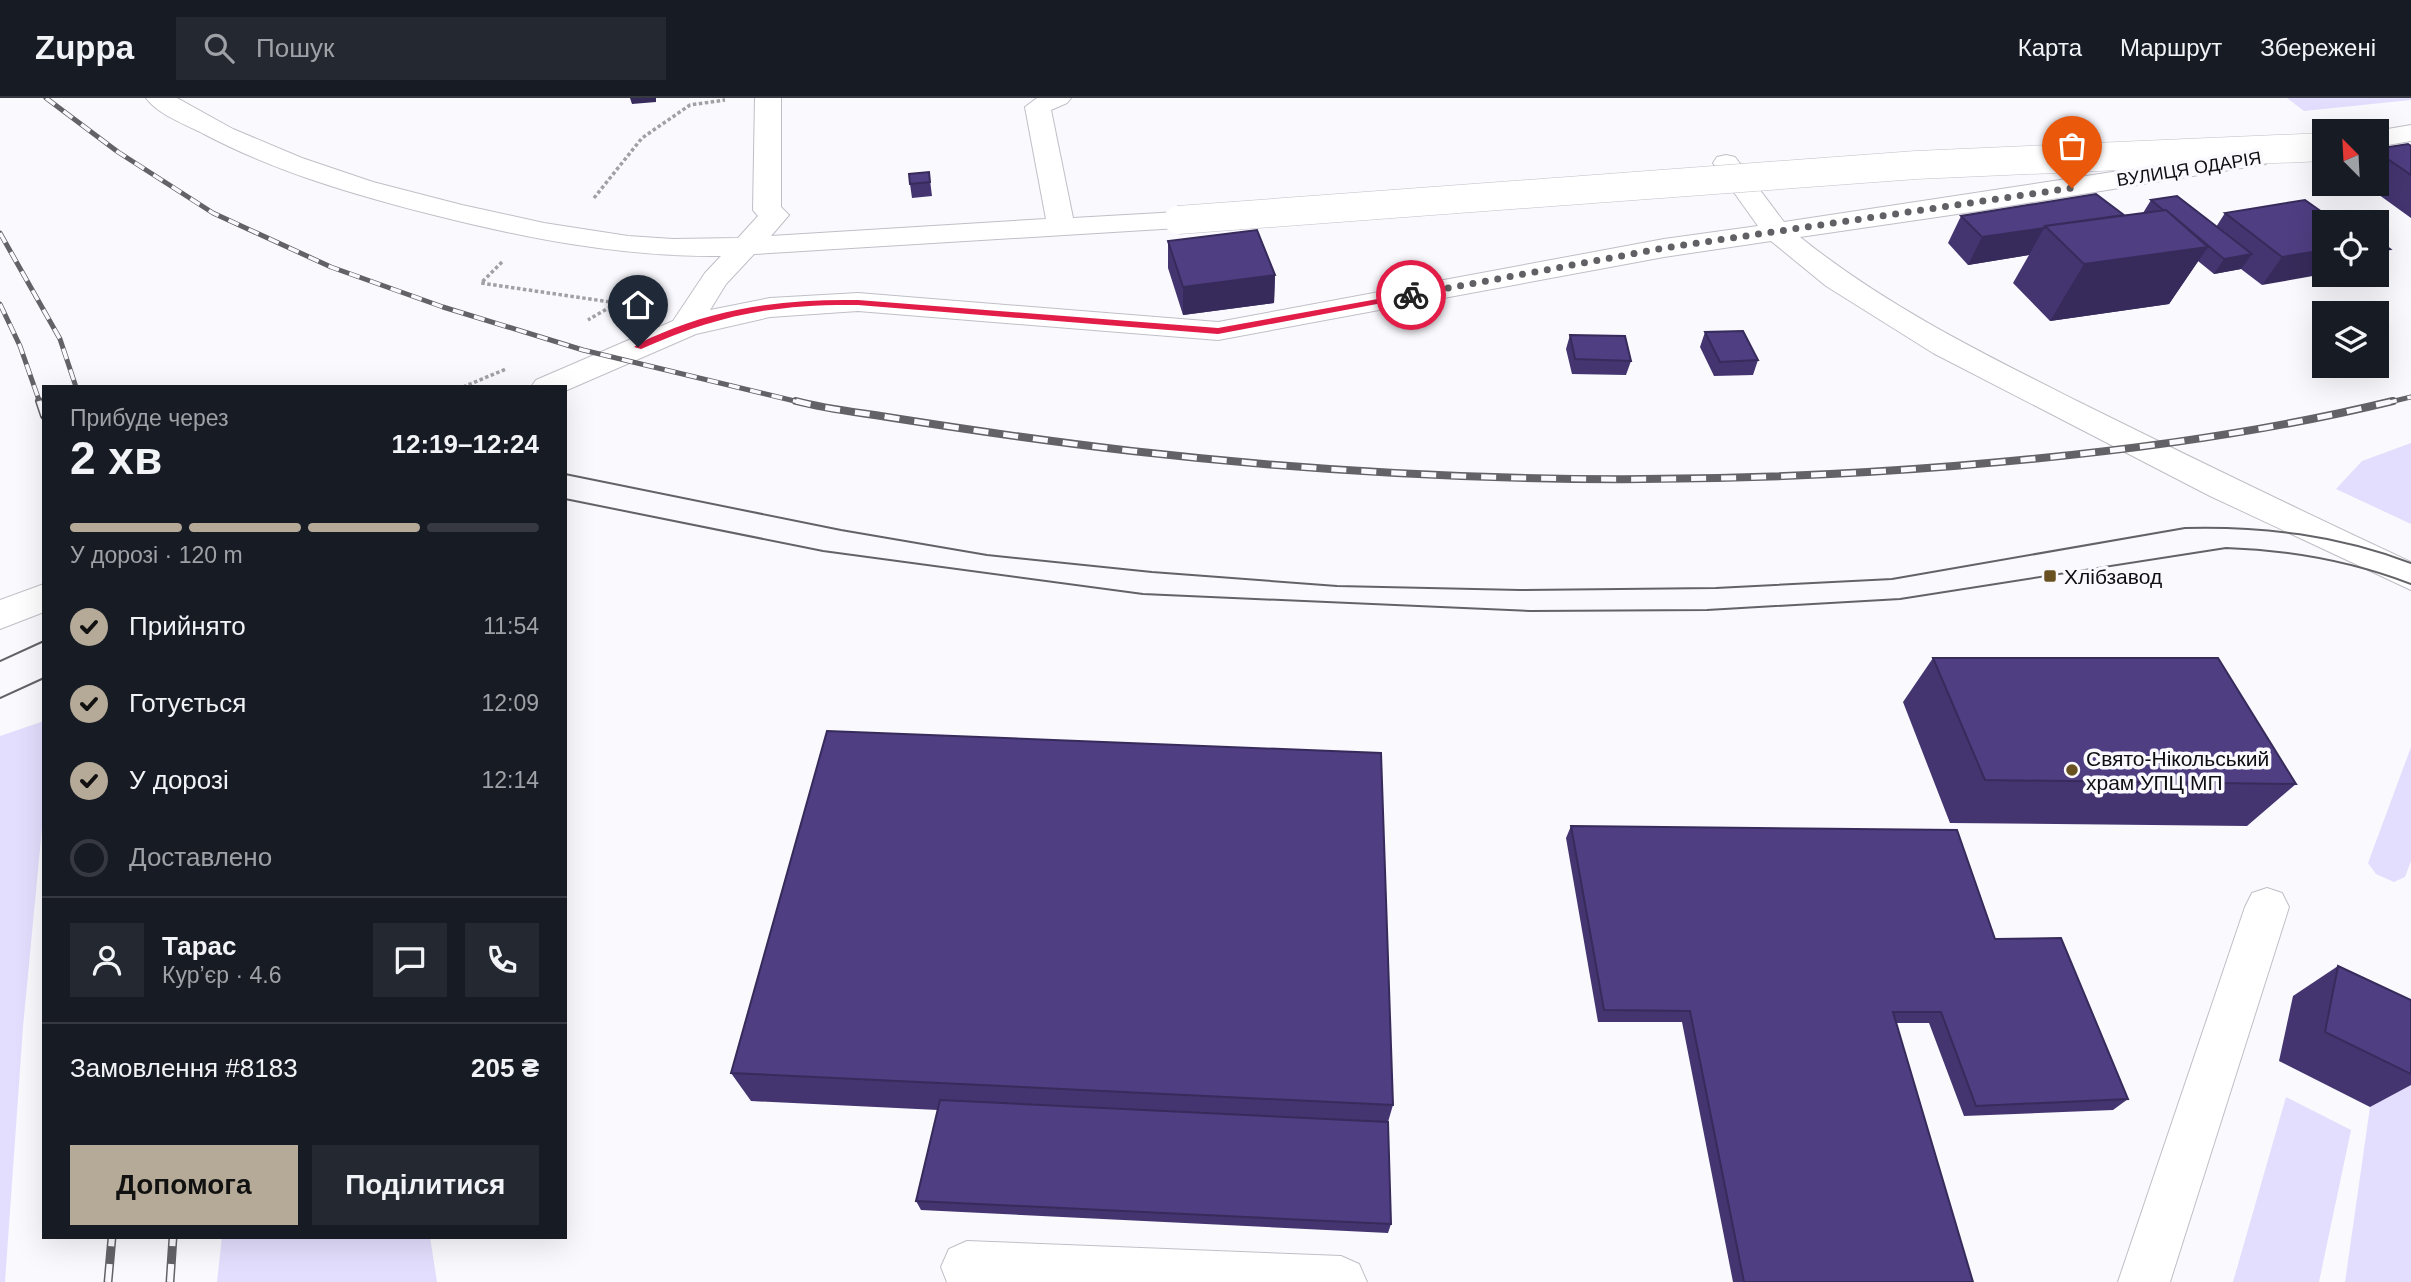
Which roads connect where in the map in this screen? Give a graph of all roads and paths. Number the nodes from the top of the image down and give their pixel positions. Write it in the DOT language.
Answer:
graph roads {
  1 [pos="159,98"];
  2 [pos="768,98"];
  3 [pos="1058,98"];
  4 [pos="727,100"];
  5 [pos="2411,133"];
  6 [pos="2389,137"];
  7 [pos="642,138"];
  8 [pos="2411,143"];
  9 [pos="2389,144"];
  10 [pos="2312,148"];
  11 [pos="2312,149"];
  12 [pos="1726,163"];
  13 [pos="1061,227"];
  14 [pos="1777,232"];
  15 [pos="747,246"];
  16 [pos="528,290"];
  17 [pos="583,323"];
  18 [pos="684,327"];
  19 [pos="516,365"];
  20 [pos="468,385"];
  21 [pos="552,385"];
  22 [pos="2411,577"];
  23 [pos="42,598"];
  24 [pos="0,615"];
  25 [pos="2267,907"];
  26 [pos="967,1267"];
  27 [pos="1341,1282"];
  28 [pos="2144,1282"];
  1 -- 15 [label="street"];
  2 -- 15 [label="street"];
  3 -- 13 [label="street"];
  4 -- 7 [label="path"];
  5 -- 6 [label="street"];
  8 -- 9 [label="street"];
  10 -- 13 [label="street, bridge"];
  11 -- 14 [label="street, ВУЛИЦЯ ОДАРІЯ"];
  12 -- 14 [label="street"];
  13 -- 15 [label="street"];
  14 -- 18 [label="street, ВУЛИЦЯ ОДАРІЯ"];
  14 -- 22 [label="street"];
  15 -- 18 [label="street"];
  16 -- 17 [label="path"];
  18 -- 21 [label="street, ВУЛИЦЯ ОДАРІЯ"];
  19 -- 20 [label="path"];
  23 -- 24 [label="street"];
  25 -- 28 [label="street"];
  26 -- 27 [label="street"];
}
